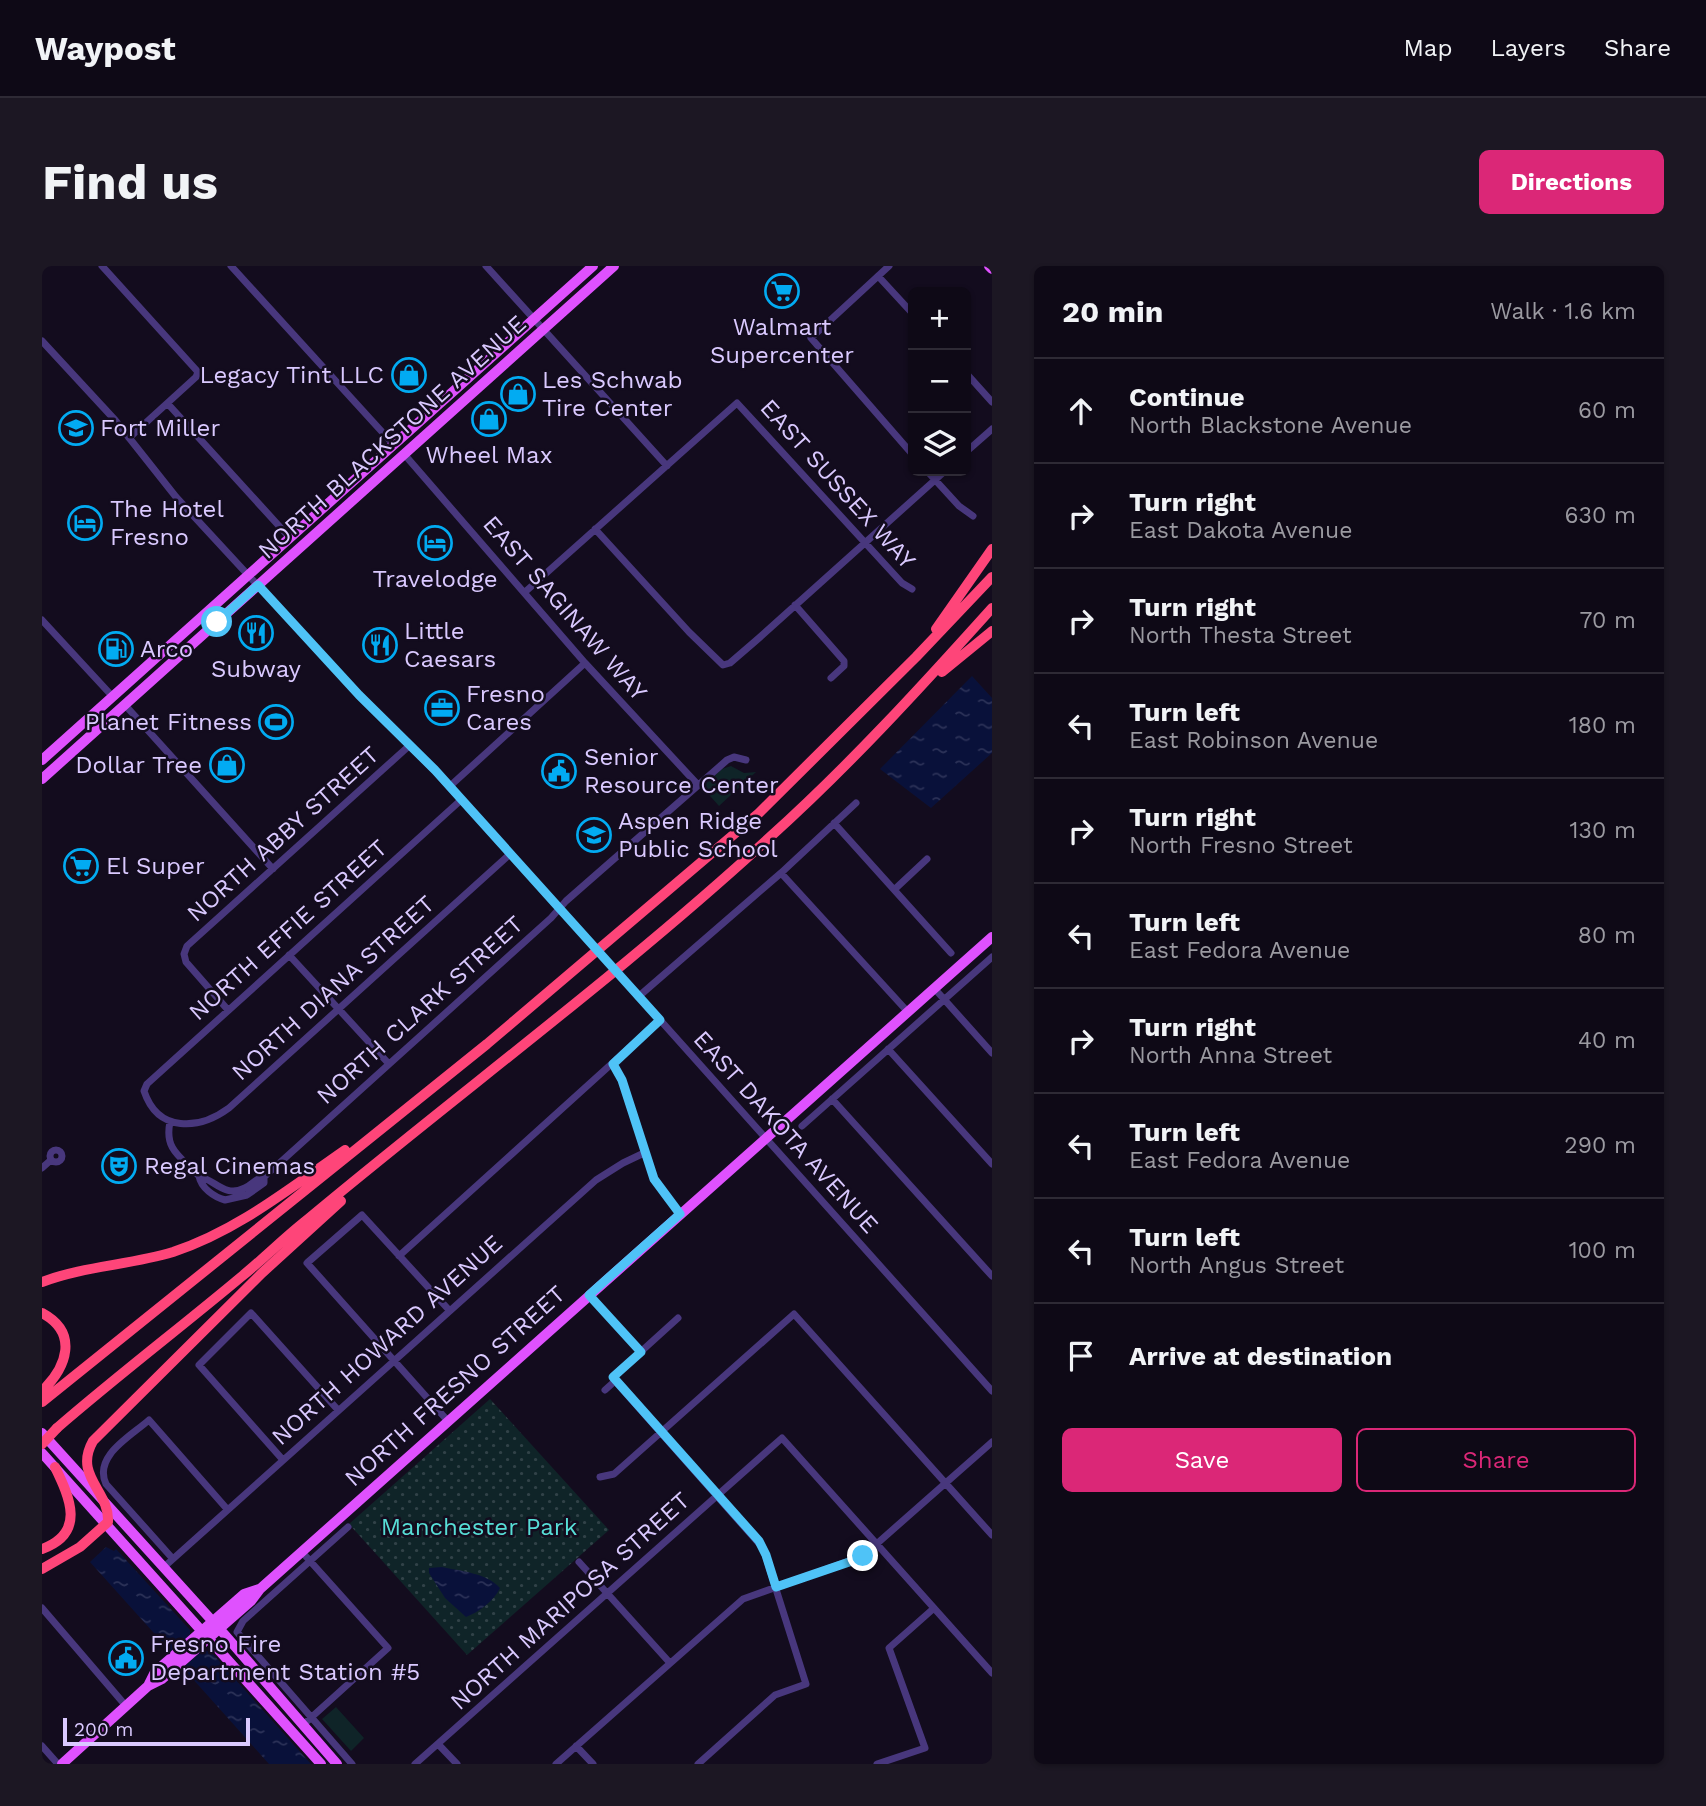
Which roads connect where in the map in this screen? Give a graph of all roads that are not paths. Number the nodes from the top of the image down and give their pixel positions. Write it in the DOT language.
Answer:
graph roads {
  1 [pos="102,266"];
  2 [pos="231,266"];
  3 [pos="486,266"];
  4 [pos="593,266"];
  5 [pos="614,266"];
  6 [pos="889,266"];
  7 [pos="878,276"];
  8 [pos="908,309"];
  9 [pos="535,319"];
  10 [pos="544,329"];
  11 [pos="42,341"];
  12 [pos="971,379"];
  13 [pos="992,402"];
  14 [pos="168,404"];
  15 [pos="433,410"];
  16 [pos="992,429"];
  17 [pos="130,438"];
  18 [pos="394,445"];
  19 [pos="971,448"];
  20 [pos="908,450"];
  21 [pos="404,454"];
  22 [pos="667,466"];
  23 [pos="931,476"];
  24 [pos="939,476"];
  25 [pos="377,479"];
  26 [pos="935,480"];
  27 [pos="973,516"];
  28 [pos="595,529"];
  29 [pos="290,538"];
  30 [pos="864,542"];
  31 [pos="992,549"];
  32 [pos="249,575"];
  33 [pos="992,577"];
  34 [pos="258,585"];
  35 [pos="912,589"];
  36 [pos="525,592"];
  37 [pos="795,606"];
  38 [pos="992,608"];
  39 [pos="42,620"];
  40 [pos="992,631"];
  41 [pos="916,657"];
  42 [pos="586,663"];
  43 [pos="149,665"];
  44 [pos="831,678"];
  45 [pos="113,697"];
  46 [pos="905,703"];
  47 [pos="125,705"];
  48 [pos="410,745"];
  49 [pos="71,753"];
  50 [pos="42,760"];
  51 [pos="746,760"];
  52 [pos="42,770"];
  53 [pos="42,779"];
  54 [pos="698,785"];
  55 [pos="449,787"];
  56 [pos="461,800"];
  57 [pos="856,803"];
  58 [pos="834,823"];
  59 [pos="510,854"];
  60 [pos="927,859"];
  61 [pos="273,869"];
  62 [pos="781,873"];
  63 [pos="895,889"];
  64 [pos="560,908"];
  65 [pos="992,937"];
  66 [pos="951,953"];
  67 [pos="289,955"];
  68 [pos="992,957"];
  69 [pos="934,988"];
  70 [pos="638,997"];
  71 [pos="944,1000"];
  72 [pos="339,1009"];
  73 [pos="228,1010"];
  74 [pos="907,1011"];
  75 [pos="660,1020"];
  76 [pos="888,1049"];
  77 [pos="992,1053"];
  78 [pos="389,1064"];
  79 [pos="613,1064"];
  80 [pos="832,1098"];
  81 [pos="399,1113"];
  82 [pos="170,1122"];
  83 [pos="802,1126"];
  84 [pos="413,1135"];
  85 [pos="766,1138"];
  86 [pos="644,1153"];
  87 [pos="51,1160"];
  88 [pos="992,1164"];
  89 [pos="42,1168"];
  90 [pos="680,1214"];
  91 [pos="399,1256"];
  92 [pos="992,1276"];
  93 [pos="42,1282"];
  94 [pos="589,1295"];
  95 [pos="449,1310"];
  96 [pos="42,1313"];
  97 [pos="678,1318"];
  98 [pos="641,1352"];
  99 [pos="393,1361"];
  100 [pos="615,1381"];
  101 [pos="605,1390"];
  102 [pos="42,1391"];
  103 [pos="992,1391"];
  104 [pos="42,1402"];
  105 [pos="338,1410"];
  106 [pos="447,1420"];
  107 [pos="661,1432"];
  108 [pos="42,1433"];
  109 [pos="42,1442"];
  110 [pos="992,1442"];
  111 [pos="42,1453"];
  112 [pos="283,1460"];
  113 [pos="55,1467"];
  114 [pos="600,1477"];
  115 [pos="946,1483"];
  116 [pos="717,1496"];
  117 [pos="106,1504"];
  118 [pos="227,1509"];
  119 [pos="107,1525"];
  120 [pos="348,1527"];
  121 [pos="992,1535"];
  122 [pos="877,1544"];
  123 [pos="42,1549"];
  124 [pos="302,1552"];
  125 [pos="173,1559"];
  126 [pos="310,1562"];
  127 [pos="579,1562"];
  128 [pos="164,1567"];
  129 [pos="42,1569"];
  130 [pos="776,1587"];
  131 [pos="606,1592"];
  132 [pos="42,1608"];
  133 [pos="933,1609"];
  134 [pos="216,1625"];
  135 [pos="206,1634"];
  136 [pos="670,1663"];
  137 [pos="991,1670"];
  138 [pos="251,1685"];
  139 [pos="126,1706"];
  140 [pos="307,1720"];
  141 [pos="438,1744"];
  142 [pos="42,1746"];
  143 [pos="576,1746"];
  144 [pos="60,1764"];
  145 [pos="321,1764"];
  146 [pos="337,1764"];
  147 [pos="352,1764"];
  148 [pos="415,1764"];
  149 [pos="457,1764"];
  150 [pos="556,1764"];
  151 [pos="593,1764"];
  152 [pos="698,1764"];
  153 [pos="877,1764"];
  1 -- 14 [label="street"];
  2 -- 18 [label="street"];
  3 -- 9 [label="street"];
  4 -- 9 [label="main road, NORTH BLACKSTONE AVENUE"];
  5 -- 10 [label="main road, NORTH BLACKSTONE AVENUE"];
  6 -- 7 [label="street"];
  7 -- 8 [label="street"];
  7 -- 20 [label="street"];
  9 -- 10 [label="street"];
  9 -- 15 [label="main road, NORTH BLACKSTONE AVENUE"];
  10 -- 21 [label="main road, NORTH BLACKSTONE AVENUE"];
  10 -- 22 [label="street"];
  11 -- 17 [label="street, EAST DAKOTA AVENUE"];
  12 -- 13 [label="street"];
  14 -- 17 [label="street"];
  14 -- 29 [label="street"];
  15 -- 18 [label="main road, NORTH BLACKSTONE AVENUE"];
  15 -- 21 [label="main road"];
  16 -- 19 [label="street"];
  17 -- 32 [label="street, EAST DAKOTA AVENUE"];
  18 -- 25 [label="main road"];
  18 -- 29 [label="main road, NORTH BLACKSTONE AVENUE"];
  21 -- 25 [label="main road, NORTH BLACKSTONE AVENUE"];
  21 -- 36 [label="street, EAST SAGINAW WAY"];
  22 -- 28 [label="street"];
  22 -- 30 [label="street, EAST SUSSEX WAY"];
  23 -- 26 [label="street"];
  24 -- 26 [label="street"];
  25 -- 34 [label="main road, NORTH BLACKSTONE AVENUE"];
  26 -- 27 [label="street"];
  26 -- 30 [label="street"];
  28 -- 36 [label="street"];
  28 -- 37 [label="street"];
  29 -- 32 [label="main road, NORTH BLACKSTONE AVENUE"];
  30 -- 35 [label="street, EAST SUSSEX WAY"];
  30 -- 37 [label="street"];
  31 -- 41 [label="highway"];
  32 -- 34 [label="street, EAST DAKOTA AVENUE"];
  32 -- 43 [label="main road, NORTH BLACKSTONE AVENUE"];
  33 -- 41 [label="highway"];
  34 -- 47 [label="main road, NORTH BLACKSTONE AVENUE"];
  34 -- 48 [label="street, EAST DAKOTA AVENUE"];
  36 -- 42 [label="street, EAST SAGINAW WAY"];
  37 -- 44 [label="street"];
  38 -- 46 [label="highway"];
  39 -- 45 [label="street"];
  40 -- 46 [label="highway"];
  41 -- 81 [label="highway"];
  42 -- 54 [label="street, EAST SAGINAW WAY"];
  42 -- 55 [label="street"];
  43 -- 45 [label="main road, NORTH BLACKSTONE AVENUE"];
  43 -- 47 [label="main road"];
  45 -- 49 [label="main road"];
  45 -- 50 [label="main road, NORTH BLACKSTONE AVENUE"];
  46 -- 84 [label="highway"];
  47 -- 49 [label="main road, NORTH BLACKSTONE AVENUE"];
  47 -- 61 [label="street"];
  48 -- 55 [label="street, EAST DAKOTA AVENUE"];
  48 -- 61 [label="street, NORTH ABBY STREET"];
  49 -- 53 [label="main road, NORTH BLACKSTONE AVENUE"];
  50 -- 52 [label="main road"];
  51 -- 54 [label="street, NORTH CLARK STREET"];
  54 -- 64 [label="street, NORTH CLARK STREET"];
  55 -- 56 [label="street, EAST DAKOTA AVENUE"];
  56 -- 59 [label="street, EAST DAKOTA AVENUE"];
  56 -- 67 [label="street, NORTH EFFIE STREET"];
  57 -- 58 [label="street"];
  58 -- 62 [label="street"];
  58 -- 63 [label="street"];
  59 -- 64 [label="street, EAST DAKOTA AVENUE"];
  59 -- 72 [label="street, NORTH DIANA STREET"];
  60 -- 63 [label="street"];
  61 -- 73 [label="street, NORTH ABBY STREET"];
  62 -- 70 [label="street"];
  62 -- 74 [label="street"];
  63 -- 66 [label="street"];
  64 -- 70 [label="street, EAST DAKOTA AVENUE, bridge"];
  64 -- 78 [label="street, NORTH CLARK STREET"];
  65 -- 69 [label="main road, NORTH FRESNO STREET"];
  67 -- 72 [label="street"];
  67 -- 73 [label="street, NORTH EFFIE STREET"];
  68 -- 71 [label="street"];
  69 -- 71 [label="street"];
  69 -- 74 [label="main road, NORTH FRESNO STREET"];
  70 -- 75 [label="street, EAST DAKOTA AVENUE"];
  71 -- 76 [label="street"];
  71 -- 77 [label="street"];
  72 -- 78 [label="street"];
  72 -- 82 [label="street, NORTH DIANA STREET"];
  73 -- 82 [label="street, NORTH EFFIE STREET"];
  74 -- 85 [label="main road, NORTH FRESNO STREET"];
  75 -- 79 [label="street"];
  75 -- 85 [label="street, EAST DAKOTA AVENUE"];
  76 -- 80 [label="street"];
  76 -- 88 [label="street"];
  78 -- 82 [label="street, NORTH CLARK STREET"];
  79 -- 86 [label="street"];
  79 -- 91 [label="street"];
  80 -- 83 [label="street"];
  80 -- 92 [label="street"];
  81 -- 93 [label="highway"];
  81 -- 104 [label="highway"];
  84 -- 109 [label="highway, bridge"];
  84 -- 117 [label="highway"];
  85 -- 90 [label="main road, NORTH FRESNO STREET"];
  85 -- 103 [label="street, EAST DAKOTA AVENUE"];
  86 -- 90 [label="street"];
  86 -- 95 [label="street, NORTH HOWARD AVENUE"];
  87 -- 89 [label="street"];
  90 -- 94 [label="main road, NORTH FRESNO STREET"];
  91 -- 95 [label="street"];
  91 -- 99 [label="street"];
  94 -- 98 [label="street"];
  94 -- 106 [label="main road, NORTH FRESNO STREET"];
  95 -- 99 [label="street, NORTH HOWARD AVENUE"];
  96 -- 102 [label="highway"];
  97 -- 98 [label="street"];
  98 -- 100 [label="street"];
  99 -- 105 [label="street, NORTH HOWARD AVENUE"];
  99 -- 106 [label="street"];
  100 -- 101 [label="street"];
  100 -- 107 [label="street"];
  105 -- 112 [label="street, NORTH HOWARD AVENUE"];
  105 -- 112 [label="street"];
  106 -- 124 [label="main road, NORTH FRESNO STREET"];
  107 -- 114 [label="street"];
  107 -- 115 [label="street"];
  107 -- 116 [label="street"];
  108 -- 117 [label="main road"];
  110 -- 115 [label="street"];
  111 -- 113 [label="main road"];
  112 -- 118 [label="street, NORTH HOWARD AVENUE"];
  113 -- 119 [label="main road"];
  113 -- 123 [label="highway"];
  115 -- 121 [label="street"];
  115 -- 122 [label="street"];
  116 -- 122 [label="street, NORTH MARIPOSA STREET"];
  116 -- 130 [label="street"];
  116 -- 131 [label="street, NORTH MARIPOSA STREET"];
  117 -- 119 [label="highway"];
  117 -- 128 [label="main road"];
  118 -- 125 [label="street, NORTH HOWARD AVENUE"];
  118 -- 125 [label="street"];
  119 -- 129 [label="highway"];
  119 -- 135 [label="main road"];
  120 -- 126 [label="street"];
  122 -- 130 [label="street"];
  122 -- 133 [label="street"];
  124 -- 126 [label="street"];
  124 -- 134 [label="main road, NORTH FRESNO STREET"];
  125 -- 128 [label="street, NORTH HOWARD AVENUE"];
  126 -- 140 [label="street"];
  126 -- 140 [label="street"];
  127 -- 131 [label="street"];
  128 -- 134 [label="main road"];
  130 -- 136 [label="street"];
  130 -- 152 [label="street"];
  131 -- 136 [label="street"];
  131 -- 141 [label="street, NORTH MARIPOSA STREET"];
  132 -- 139 [label="street"];
  133 -- 137 [label="street"];
  133 -- 153 [label="street"];
  134 -- 135 [label="main road, NORTH FRESNO STREET"];
  134 -- 140 [label="main road"];
  135 -- 138 [label="main road"];
  135 -- 139 [label="main road, NORTH FRESNO STREET"];
  136 -- 143 [label="street"];
  138 -- 140 [label="main road"];
  138 -- 145 [label="main road"];
  139 -- 144 [label="main road, NORTH FRESNO STREET"];
  140 -- 146 [label="main road"];
  140 -- 147 [label="street"];
  141 -- 148 [label="street, NORTH MARIPOSA STREET"];
  141 -- 149 [label="street"];
  142 -- 144 [label="street"];
  143 -- 150 [label="street"];
  143 -- 151 [label="street"];
}
